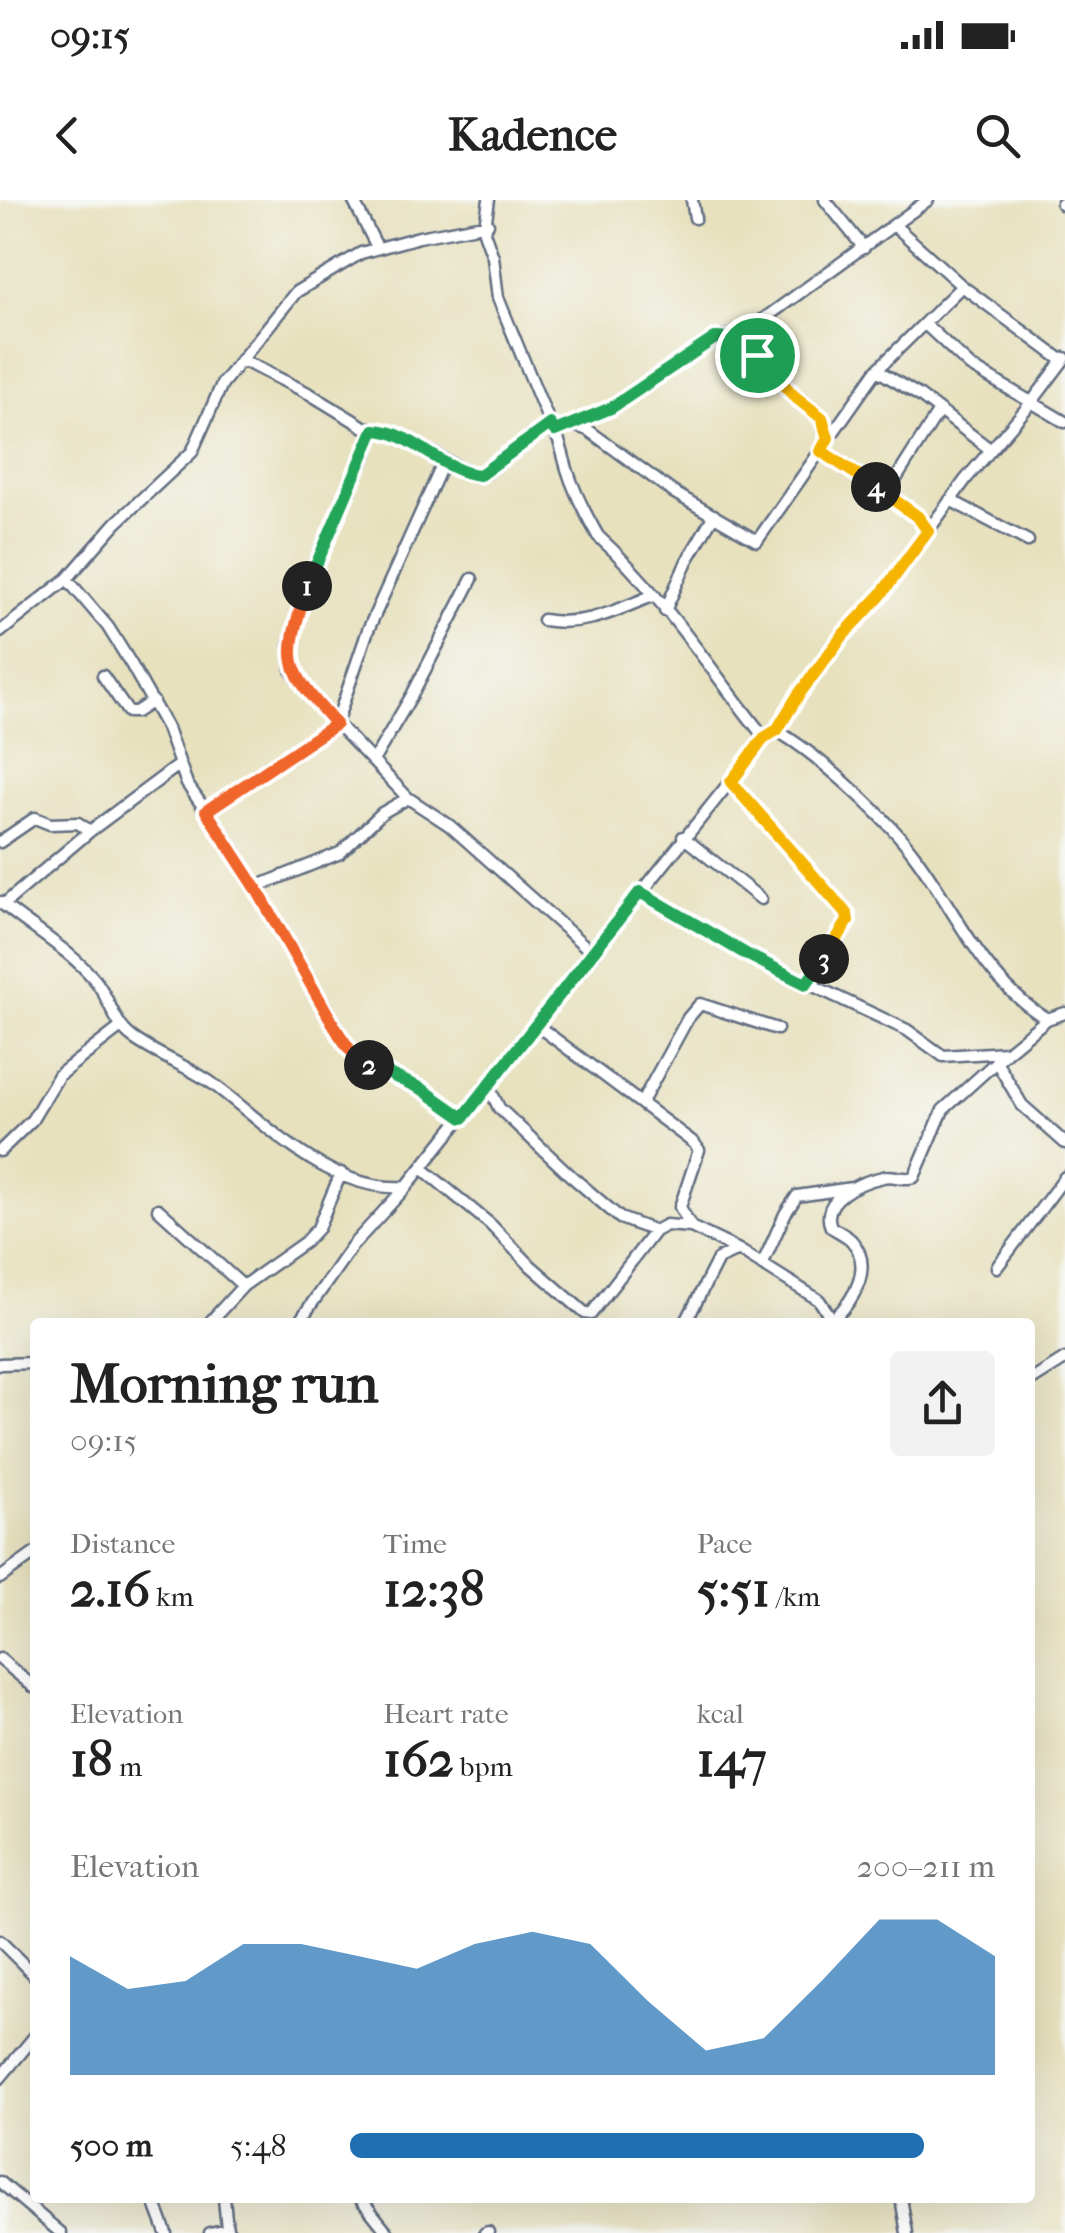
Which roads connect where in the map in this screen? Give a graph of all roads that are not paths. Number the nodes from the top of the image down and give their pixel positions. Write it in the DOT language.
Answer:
graph roads {
  1 [pos="353,200"];
  2 [pos="489,200"];
  3 [pos="692,200"];
  4 [pos="825,200"];
  5 [pos="928,200"];
  6 [pos="695,218"];
  7 [pos="488,224"];
  8 [pos="894,225"];
  9 [pos="377,247"];
  10 [pos="864,248"];
  11 [pos="962,286"];
  12 [pos="925,324"];
  13 [pos="736,339"];
  14 [pos="242,360"];
  15 [pos="1064,360"];
  16 [pos="877,370"];
  17 [pos="1031,403"];
  18 [pos="939,411"];
  19 [pos="1065,422"];
  20 [pos="573,426"];
  21 [pos="552,427"];
  22 [pos="374,430"];
  23 [pos="828,438"];
  24 [pos="990,450"];
  25 [pos="821,451"];
  26 [pos="444,461"];
  27 [pos="886,494"];
  28 [pos="950,500"];
  29 [pos="714,515"];
  30 [pos="928,531"];
  31 [pos="1028,541"];
  32 [pos="66,579"];
  33 [pos="472,579"];
  34 [pos="652,596"];
  35 [pos="665,610"];
  36 [pos="543,620"];
  37 [pos="0,632"];
  38 [pos="102,676"];
  39 [pos="152,701"];
  40 [pos="336,724"];
  41 [pos="777,730"];
  42 [pos="764,738"];
  43 [pos="373,761"];
  44 [pos="180,764"];
  45 [pos="731,782"];
  46 [pos="408,798"];
  47 [pos="206,811"];
  48 [pos="90,831"];
  49 [pos="683,837"];
  50 [pos="0,842"];
  51 [pos="256,888"];
  52 [pos="640,892"];
  53 [pos="761,900"];
  54 [pos="2,904"];
  55 [pos="594,954"];
  56 [pos="806,984"];
  57 [pos="1065,1012"];
  58 [pos="1047,1020"];
  59 [pos="536,1024"];
  60 [pos="121,1027"];
  61 [pos="777,1029"];
  62 [pos="1006,1052"];
  63 [pos="996,1061"];
  64 [pos="489,1087"];
  65 [pos="642,1102"];
  66 [pos="463,1118"];
  67 [pos="1065,1143"];
  68 [pos="0,1151"];
  69 [pos="423,1169"];
  70 [pos="341,1173"];
  71 [pos="1065,1177"];
  72 [pos="406,1187"];
  73 [pos="853,1188"];
  74 [pos="158,1209"];
  75 [pos="691,1227"];
  76 [pos="655,1231"];
  77 [pos="739,1250"];
  78 [pos="762,1265"];
  79 [pos="997,1267"];
  80 [pos="243,1286"];
  81 [pos="214,1318"];
  82 [pos="303,1318"];
  83 [pos="688,1318"];
  84 [pos="836,1318"];
  85 [pos="839,1318"];
  86 [pos="1065,1359"];
  87 [pos="30,1363"];
  88 [pos="0,1364"];
  89 [pos="1035,1378"];
  90 [pos="30,1557"];
  91 [pos="0,1578"];
  92 [pos="2,1665"];
  93 [pos="30,1685"];
  94 [pos="0,1941"];
  95 [pos="30,1971"];
  96 [pos="30,2041"];
  97 [pos="2,2071"];
  98 [pos="0,2182"];
  99 [pos="155,2203"];
  100 [pos="225,2203"];
  101 [pos="364,2203"];
  102 [pos="901,2203"];
  103 [pos="384,2230"];
  104 [pos="228,2231"];
  105 [pos="61,2233"];
  106 [pos="166,2233"];
  107 [pos="210,2233"];
  108 [pos="370,2233"];
  109 [pos="908,2233"];
  1 -- 9 [label="street"];
  2 -- 7 [label="street"];
  3 -- 6 [label="street"];
  4 -- 10 [label="street"];
  5 -- 8 [label="street"];
  7 -- 9 [label="street"];
  7 -- 21 [label="street"];
  8 -- 10 [label="street"];
  8 -- 11 [label="street"];
  9 -- 14 [label="street"];
  10 -- 13 [label="street"];
  11 -- 12 [label="street"];
  11 -- 15 [label="street"];
  12 -- 16 [label="street"];
  12 -- 17 [label="street"];
  13 -- 20 [label="street"];
  13 -- 23 [label="street"];
  14 -- 22 [label="street"];
  14 -- 32 [label="street"];
  15 -- 17 [label="street"];
  16 -- 18 [label="street"];
  16 -- 23 [label="street"];
  17 -- 19 [label="street"];
  17 -- 24 [label="street"];
  18 -- 24 [label="street"];
  18 -- 27 [label="street"];
  20 -- 21 [label="street"];
  20 -- 29 [label="street"];
  21 -- 26 [label="street"];
  21 -- 34 [label="street"];
  22 -- 26 [label="street"];
  22 -- 40 [label="street"];
  23 -- 25 [label="street"];
  24 -- 28 [label="street"];
  25 -- 27 [label="street"];
  25 -- 29 [label="street"];
  26 -- 40 [label="street"];
  27 -- 30 [label="street"];
  28 -- 30 [label="street"];
  28 -- 31 [label="street"];
  29 -- 35 [label="street"];
  30 -- 41 [label="street"];
  32 -- 37 [label="street"];
  32 -- 39 [label="street"];
  33 -- 43 [label="street"];
  34 -- 35 [label="street"];
  34 -- 36 [label="street"];
  35 -- 42 [label="street"];
  38 -- 39 [label="street"];
  39 -- 44 [label="street"];
  40 -- 43 [label="street"];
  40 -- 47 [label="street"];
  41 -- 42 [label="street"];
  41 -- 58 [label="street"];
  42 -- 45 [label="street"];
  43 -- 46 [label="street"];
  44 -- 47 [label="street"];
  44 -- 48 [label="street"];
  45 -- 49 [label="street"];
  45 -- 56 [label="street"];
  46 -- 51 [label="street"];
  46 -- 55 [label="street"];
  47 -- 51 [label="street"];
  48 -- 50 [label="street"];
  48 -- 54 [label="street"];
  49 -- 52 [label="street"];
  49 -- 53 [label="street"];
  51 -- 66 [label="street"];
  52 -- 55 [label="street"];
  52 -- 56 [label="street"];
  54 -- 60 [label="street"];
  55 -- 59 [label="street"];
  56 -- 62 [label="street"];
  57 -- 58 [label="street"];
  58 -- 62 [label="street"];
  59 -- 64 [label="street"];
  59 -- 65 [label="street"];
  60 -- 68 [label="street"];
  60 -- 70 [label="street"];
  61 -- 65 [label="street"];
  62 -- 63 [label="street"];
  63 -- 67 [label="street"];
  63 -- 73 [label="street"];
  64 -- 66 [label="street"];
  64 -- 76 [label="street"];
  65 -- 75 [label="street"];
  66 -- 69 [label="street"];
  69 -- 72 [label="street"];
  69 -- 76 [label="street"];
  70 -- 72 [label="street"];
  70 -- 80 [label="street"];
  71 -- 79 [label="street"];
  72 -- 82 [label="street"];
  73 -- 78 [label="street"];
  73 -- 85 [label="street"];
  74 -- 80 [label="street"];
  75 -- 76 [label="street"];
  75 -- 77 [label="street"];
  77 -- 78 [label="street"];
  77 -- 83 [label="street"];
  78 -- 84 [label="street"];
  80 -- 81 [label="street"];
  86 -- 89 [label="street"];
  87 -- 88 [label="street"];
  90 -- 91 [label="street"];
  92 -- 93 [label="street"];
  94 -- 95 [label="street"];
  96 -- 97 [label="street"];
  98 -- 105 [label="street"];
  99 -- 106 [label="street"];
  100 -- 104 [label="street"];
  101 -- 103 [label="street"];
  102 -- 109 [label="street"];
  103 -- 108 [label="street"];
  104 -- 107 [label="street"];
}
